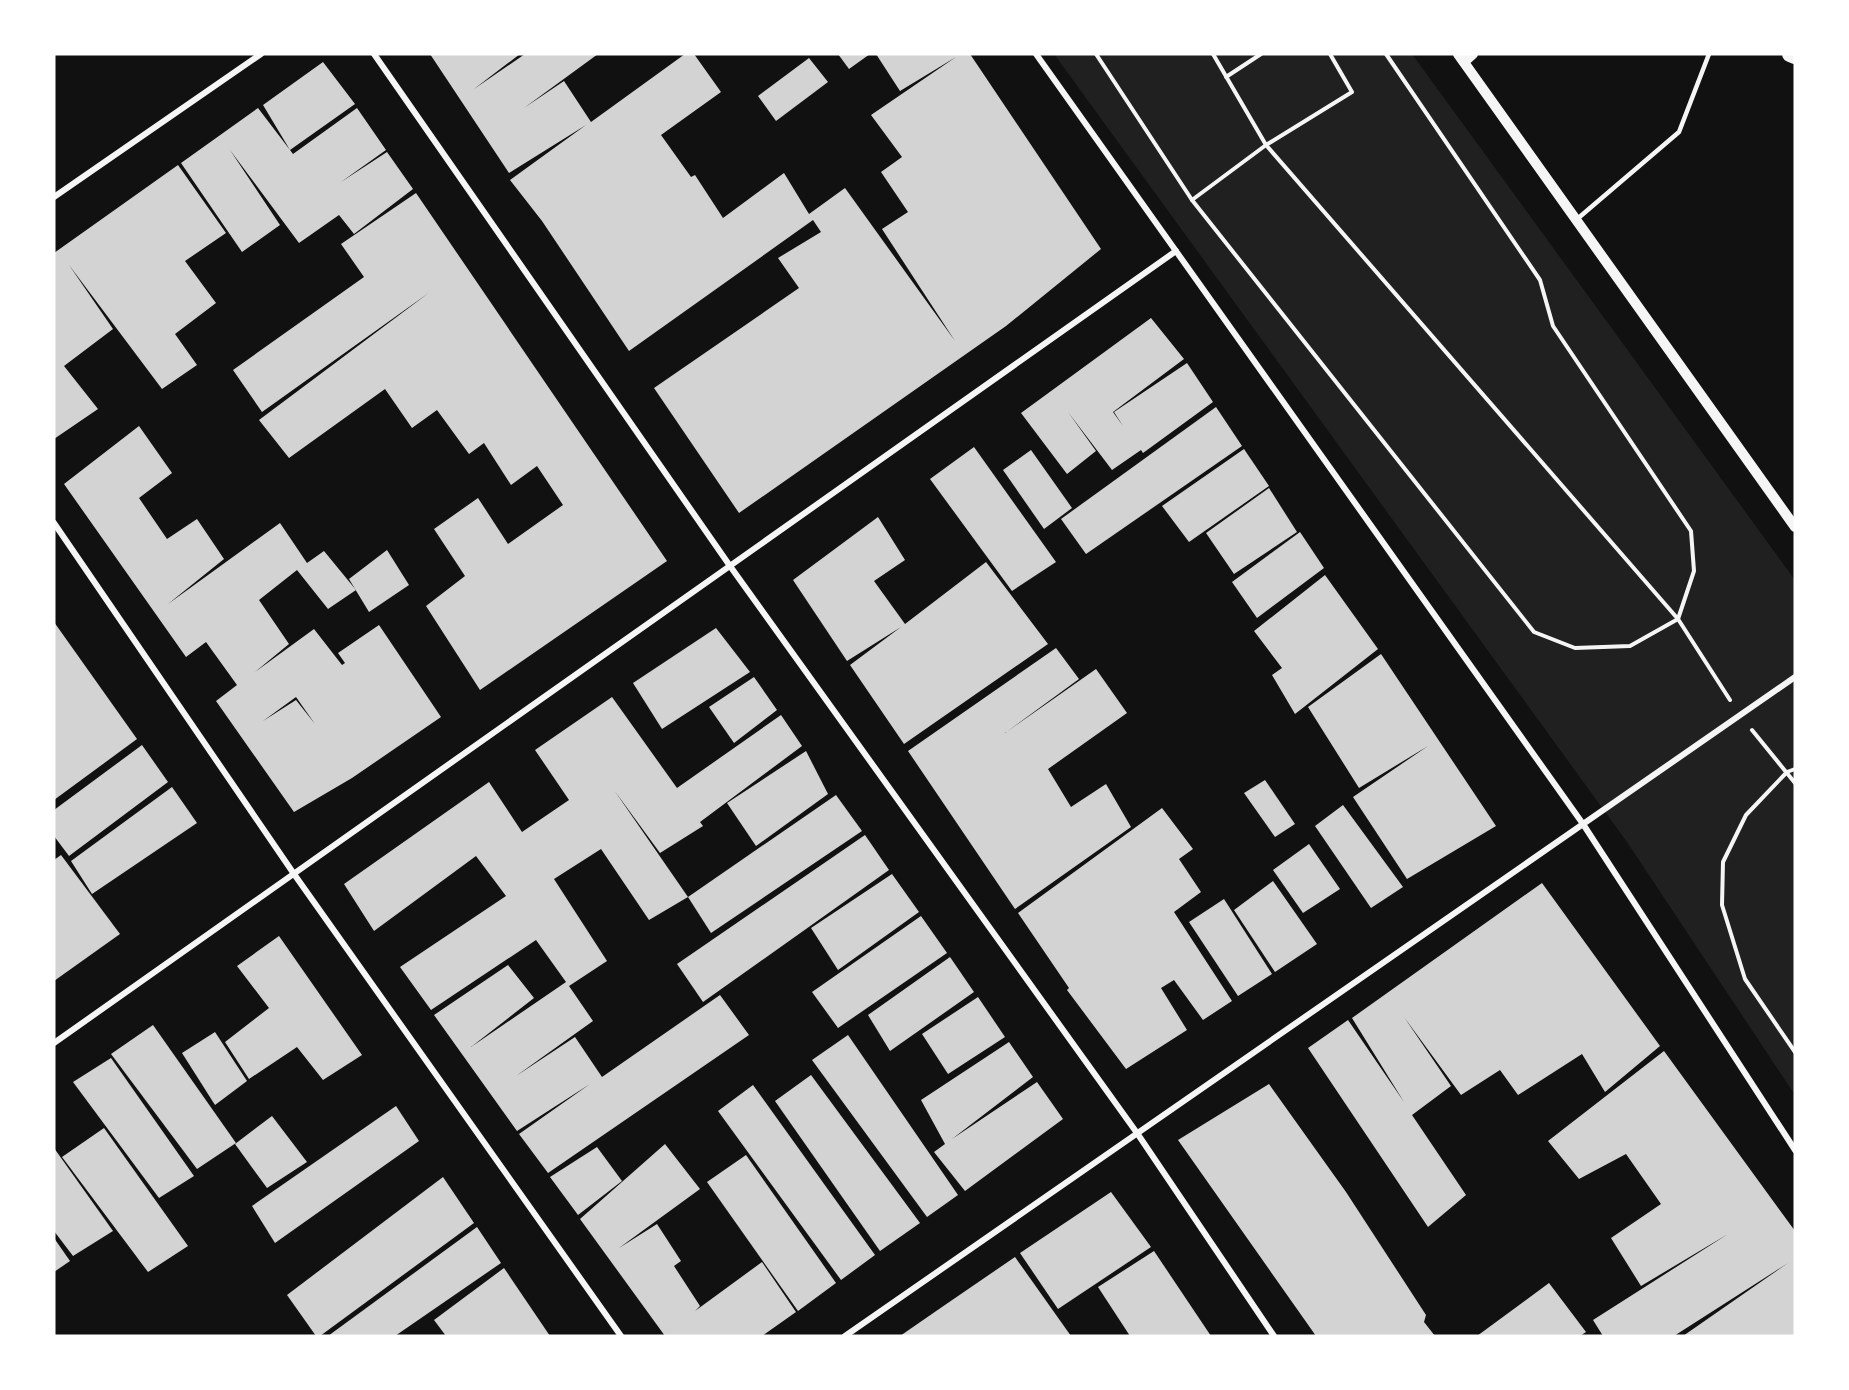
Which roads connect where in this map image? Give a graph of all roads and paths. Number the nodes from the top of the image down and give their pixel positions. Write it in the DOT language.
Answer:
graph roads {
  1 [pos="261,54"];
  2 [pos="374,54"];
  3 [pos="1036,54"];
  4 [pos="1096,54"];
  5 [pos="1213,54"];
  6 [pos="1261,54"];
  7 [pos="1330,54"];
  8 [pos="1386,54"];
  9 [pos="1473,54"];
  10 [pos="1709,54"];
  11 [pos="1790,54"];
  12 [pos="1795,56"];
  13 [pos="1461,58"];
  14 [pos="1226,77"];
  15 [pos="1266,145"];
  16 [pos="54,197"];
  17 [pos="1192,200"];
  18 [pos="1576,220"];
  19 [pos="1176,251"];
  20 [pos="54,524"];
  21 [pos="1795,527"];
  22 [pos="730,566"];
  23 [pos="1678,619"];
  24 [pos="1795,676"];
  25 [pos="1740,715"];
  26 [pos="1795,769"];
  27 [pos="1786,772"];
  28 [pos="1795,783"];
  29 [pos="1583,824"];
  30 [pos="294,874"];
  31 [pos="54,1043"];
  32 [pos="1795,1052"];
  33 [pos="1137,1133"];
  34 [pos="1795,1150"];
  35 [pos="621,1336"];
  36 [pos="845,1336"];
  37 [pos="1274,1336"];
  1 -- 16 [label="street"];
  2 -- 22 [label="street"];
  3 -- 19 [label="street"];
  4 -- 17 [label="path"];
  5 -- 14 [label="path"];
  6 -- 14 [label="path"];
  7 -- 15 [label="path"];
  8 -- 23 [label="path"];
  9 -- 13 [label="street"];
  10 -- 18 [label="lane"];
  11 -- 12 [label="highway"];
  13 -- 18 [label="street"];
  14 -- 15 [label="path"];
  15 -- 17 [label="path"];
  15 -- 23 [label="path"];
  17 -- 23 [label="path"];
  18 -- 21 [label="street"];
  19 -- 22 [label="street"];
  19 -- 29 [label="street"];
  20 -- 30 [label="street"];
  22 -- 30 [label="street"];
  22 -- 33 [label="street"];
  23 -- 25 [label="path"];
  24 -- 25 [label="street"];
  25 -- 27 [label="path"];
  25 -- 29 [label="street"];
  26 -- 27 [label="path"];
  27 -- 28 [label="path"];
  27 -- 32 [label="path"];
  29 -- 33 [label="street"];
  29 -- 34 [label="street"];
  30 -- 31 [label="street"];
  30 -- 35 [label="street"];
  33 -- 36 [label="street"];
  33 -- 37 [label="street"];
}
